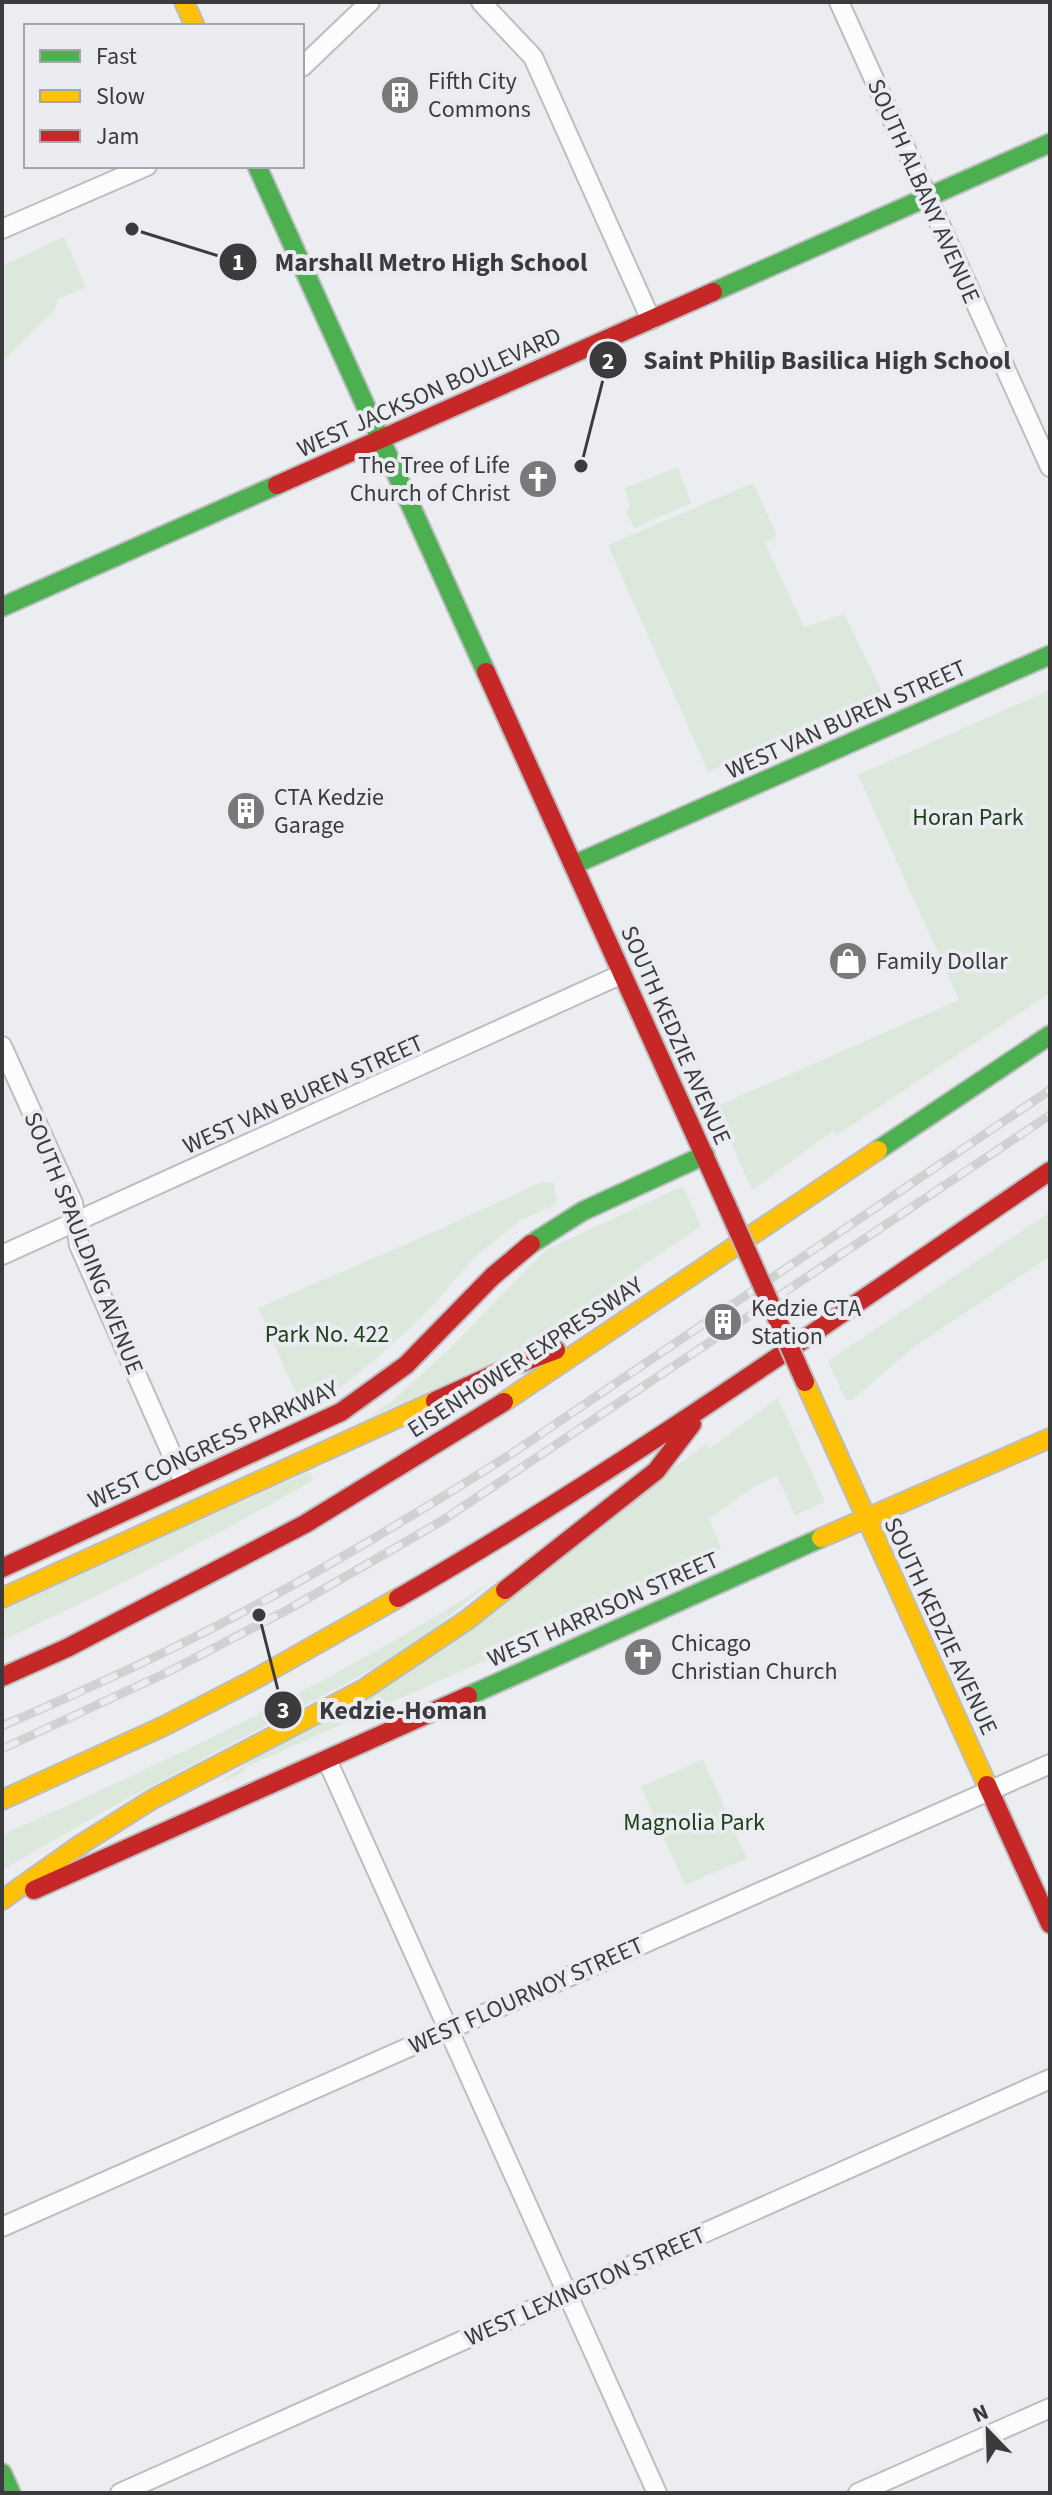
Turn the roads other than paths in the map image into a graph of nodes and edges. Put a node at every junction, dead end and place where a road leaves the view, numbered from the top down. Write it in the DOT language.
graph roads {
  1 [pos="184,2"];
  2 [pos="370,2"];
  3 [pos="481,2"];
  4 [pos="839,2"];
  5 [pos="194,24"];
  6 [pos="304,65"];
  7 [pos="1050,143"];
  8 [pos="142,168"];
  9 [pos="258,168"];
  10 [pos="928,197"];
  11 [pos="2,229"];
  12 [pos="651,320"];
  13 [pos="380,440"];
  14 [pos="1050,467"];
  15 [pos="2,607"];
  16 [pos="1050,655"];
  17 [pos="573,865"];
  18 [pos="622,974"];
  19 [pos="1050,1035"];
  20 [pos="2,1046"];
  21 [pos="705,1155"];
  22 [pos="1050,1171"];
  23 [pos="76,1223"];
  24 [pos="2,1255"];
  25 [pos="605,1332"];
  26 [pos="706,1404"];
  27 [pos="1050,1438"];
  28 [pos="185,1484"];
  29 [pos="866,1519"];
  30 [pos="2,1568"];
  31 [pos="2,1598"];
  32 [pos="2,1677"];
  33 [pos="327,1760"];
  34 [pos="1050,1764"];
  35 [pos="989,1790"];
  36 [pos="2,1800"];
  37 [pos="2,1902"];
  38 [pos="1050,1924"];
  39 [pos="447,2030"];
  40 [pos="1050,2079"];
  41 [pos="2,2227"];
  42 [pos="567,2294"];
  43 [pos="1050,2408"];
  44 [pos="2,2473"];
  45 [pos="11,2493"];
  46 [pos="120,2493"];
  47 [pos="657,2493"];
  48 [pos="858,2493"];
  1 -- 5 [label="main road"];
  2 -- 6 [label="street"];
  3 -- 12 [label="street"];
  4 -- 10 [label="street, SOUTH ALBANY AVENUE"];
  7 -- 10 [label="main road, WEST JACKSON BOULEVARD"];
  8 -- 11 [label="street"];
  9 -- 13 [label="main road, SOUTH KEDZIE AVENUE"];
  10 -- 12 [label="main road, WEST JACKSON BOULEVARD"];
  10 -- 14 [label="street, SOUTH ALBANY AVENUE"];
  12 -- 13 [label="main road, WEST JACKSON BOULEVARD"];
  13 -- 15 [label="main road, WEST JACKSON BOULEVARD"];
  13 -- 17 [label="main road, SOUTH KEDZIE AVENUE"];
  16 -- 17 [label="main road, WEST VAN BUREN STREET"];
  17 -- 18 [label="main road, SOUTH KEDZIE AVENUE"];
  18 -- 21 [label="main road, SOUTH KEDZIE AVENUE"];
  18 -- 23 [label="street, WEST VAN BUREN STREET"];
  19 -- 25 [label="main road, EISENHOWER EXPRESSWAY"];
  20 -- 23 [label="street, SOUTH SPAULDING AVENUE"];
  21 -- 28 [label="main road, WEST CONGRESS PARKWAY"];
  21 -- 29 [label="main road, SOUTH KEDZIE AVENUE, bridge"];
  22 -- 26 [label="main road"];
  23 -- 24 [label="street, WEST VAN BUREN STREET"];
  23 -- 28 [label="street, SOUTH SPAULDING AVENUE"];
  25 -- 31 [label="main road"];
  25 -- 32 [label="main road, EISENHOWER EXPRESSWAY"];
  26 -- 36 [label="main road"];
  26 -- 37 [label="main road"];
  27 -- 29 [label="main road, WEST HARRISON STREET"];
  28 -- 30 [label="main road, WEST CONGRESS PARKWAY"];
  29 -- 33 [label="main road, WEST HARRISON STREET"];
  29 -- 35 [label="main road, SOUTH KEDZIE AVENUE"];
  33 -- 37 [label="main road, WEST HARRISON STREET"];
  33 -- 39 [label="street"];
  34 -- 35 [label="street, WEST FLOURNOY STREET"];
  35 -- 38 [label="main road, SOUTH KEDZIE AVENUE"];
  35 -- 39 [label="street, WEST FLOURNOY STREET"];
  39 -- 41 [label="street, WEST FLOURNOY STREET"];
  39 -- 42 [label="street"];
  40 -- 42 [label="street, WEST LEXINGTON STREET"];
  42 -- 46 [label="street, WEST LEXINGTON STREET"];
  42 -- 47 [label="street"];
  43 -- 48 [label="street"];
  44 -- 45 [label="main road"];
}
